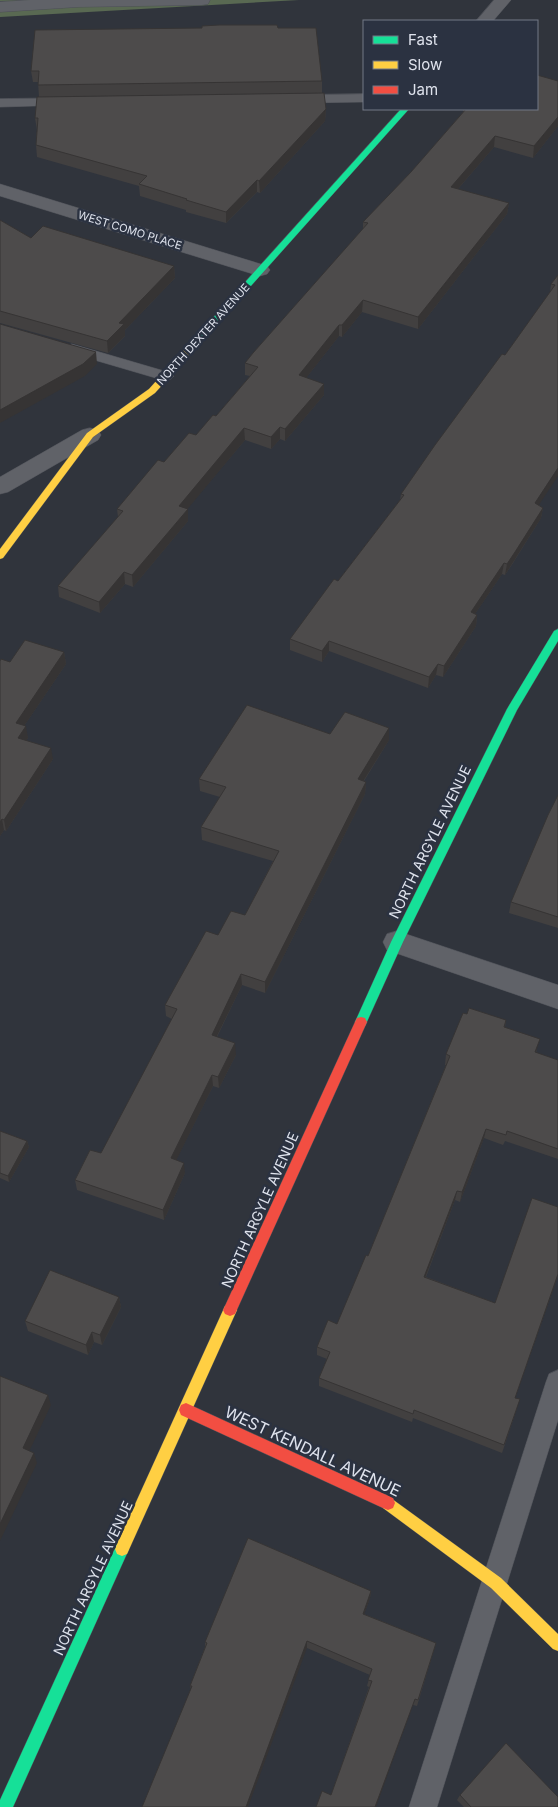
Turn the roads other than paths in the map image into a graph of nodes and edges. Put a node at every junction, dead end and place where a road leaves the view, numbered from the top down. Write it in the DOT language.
graph roads {
  1 [pos="202,0"];
  2 [pos="503,0"];
  3 [pos="0,7"];
  4 [pos="485,20"];
  5 [pos="363,98"];
  6 [pos="286,99"];
  7 [pos="79,102"];
  8 [pos="0,103"];
  9 [pos="404,110"];
  10 [pos="0,190"];
  11 [pos="260,270"];
  12 [pos="56,345"];
  13 [pos="166,376"];
  14 [pos="90,435"];
  15 [pos="0,487"];
  16 [pos="0,556"];
  17 [pos="558,632"];
  18 [pos="397,942"];
  19 [pos="558,996"];
  20 [pos="558,1382"];
  21 [pos="186,1410"];
  22 [pos="496,1583"];
  23 [pos="558,1644"];
  24 [pos="5,1807"];
  25 [pos="423,1807"];
  1 -- 3 [label="street"];
  2 -- 4 [label="street"];
  5 -- 6 [label="lane"];
  7 -- 8 [label="lane"];
  9 -- 11 [label="street, NORTH DEXTER AVENUE"];
  10 -- 11 [label="street, WEST COMO PLACE"];
  11 -- 13 [label="street, NORTH DEXTER AVENUE"];
  12 -- 13 [label="lane"];
  13 -- 14 [label="street, NORTH DEXTER AVENUE"];
  14 -- 15 [label="street"];
  14 -- 16 [label="street, NORTH DEXTER AVENUE"];
  17 -- 18 [label="street, NORTH ARGYLE AVENUE"];
  18 -- 19 [label="street"];
  18 -- 21 [label="street, NORTH ARGYLE AVENUE"];
  20 -- 22 [label="lane"];
  21 -- 22 [label="street, WEST KENDALL AVENUE"];
  21 -- 24 [label="street, NORTH ARGYLE AVENUE"];
  22 -- 23 [label="street, WEST KENDALL AVENUE"];
  22 -- 25 [label="lane"];
}
